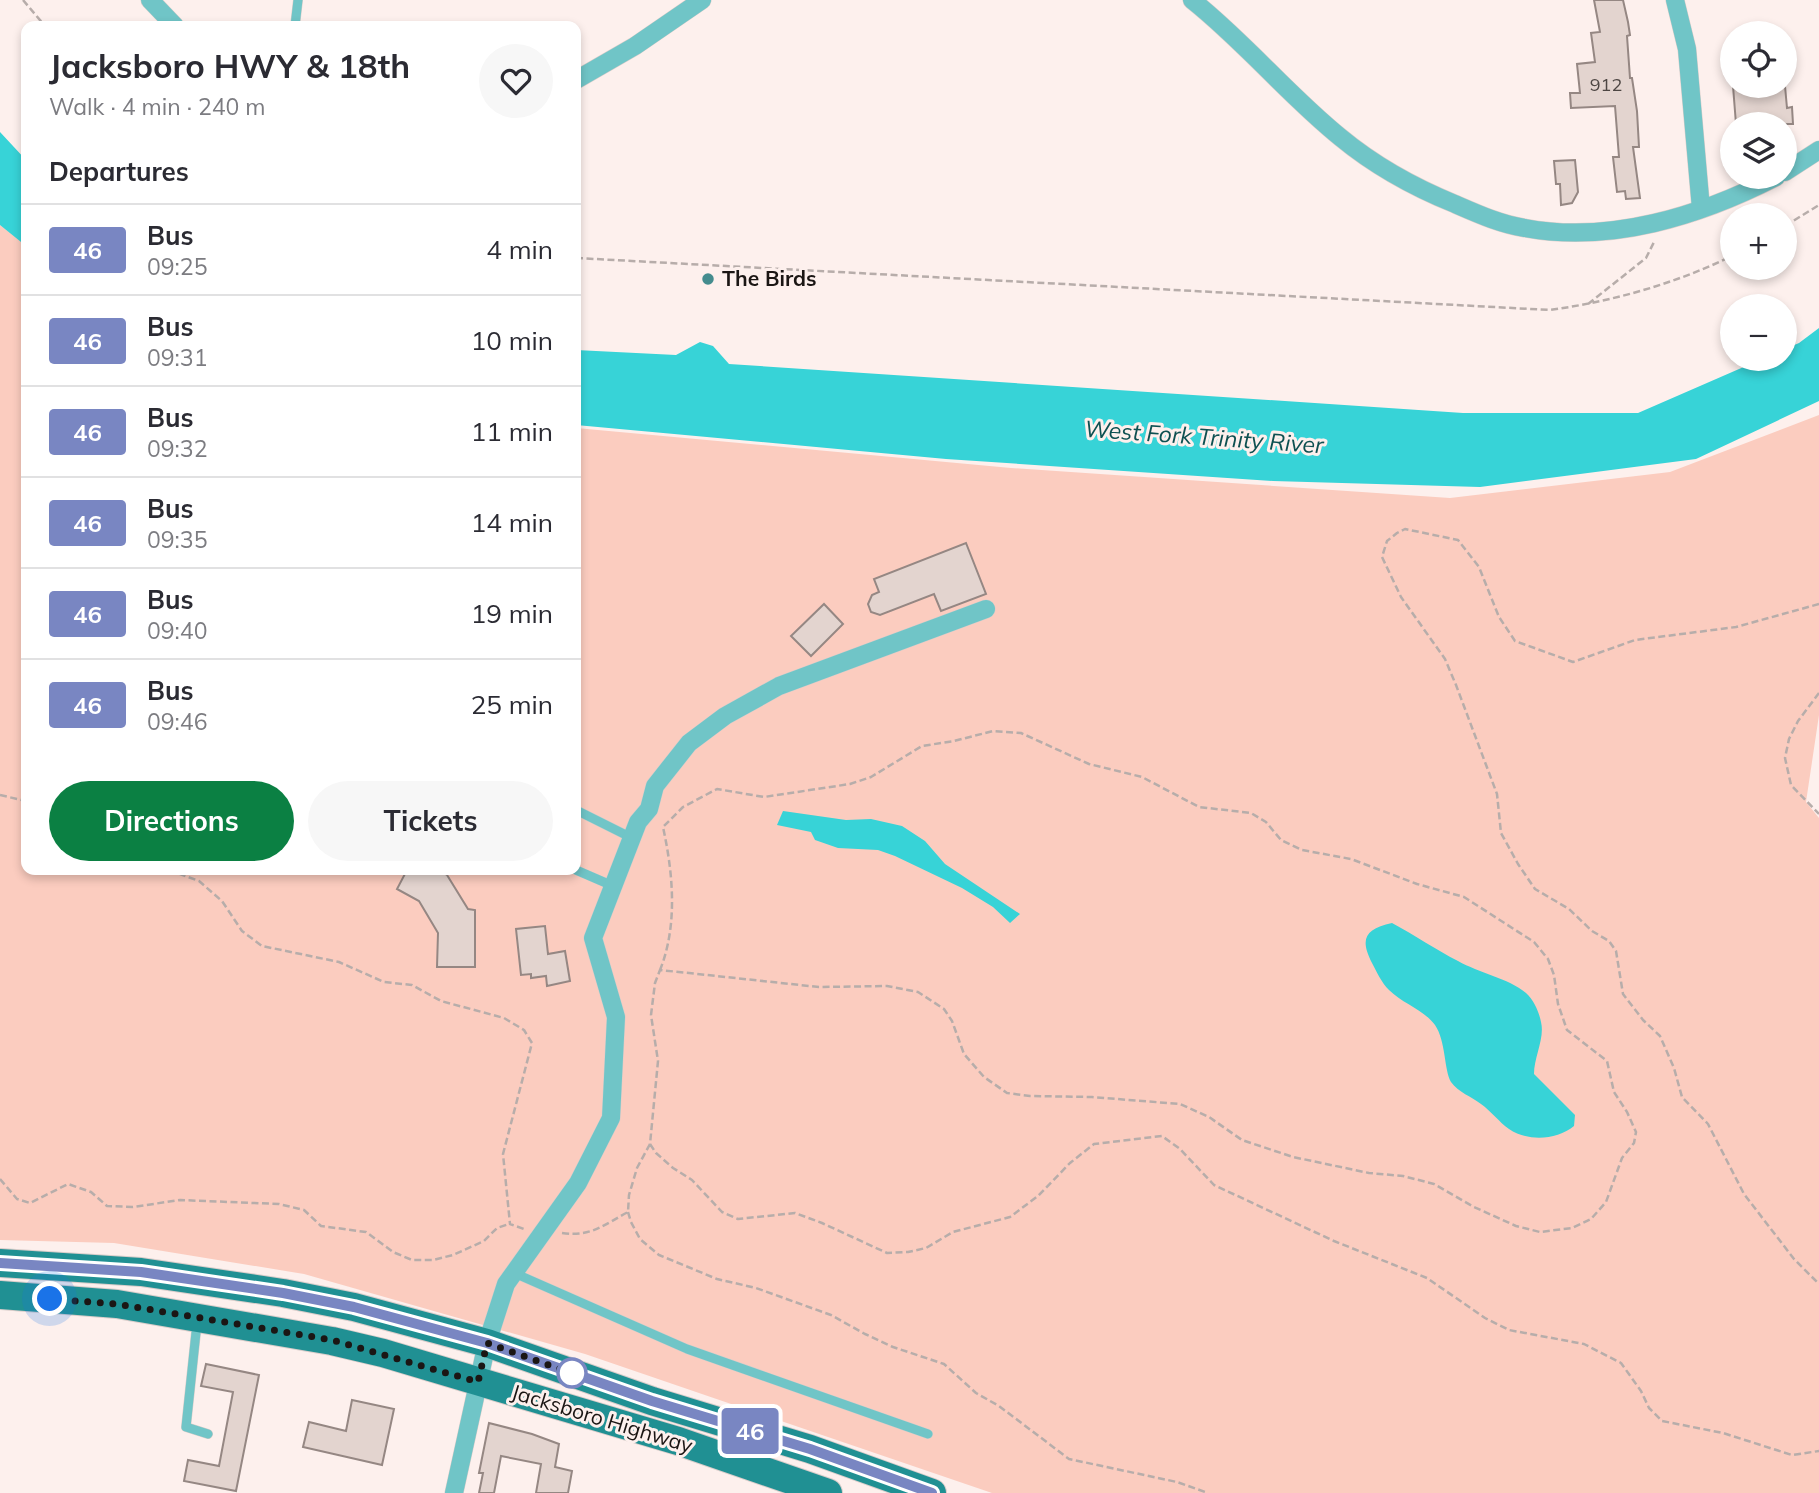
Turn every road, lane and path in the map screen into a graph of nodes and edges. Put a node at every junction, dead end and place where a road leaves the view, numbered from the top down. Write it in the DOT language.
graph roads {
  1 [pos="23,0"];
  2 [pos="150,0"];
  3 [pos="298,0"];
  4 [pos="702,0"];
  5 [pos="1192,0"];
  6 [pos="1675,0"];
  7 [pos="42,21"];
  8 [pos="169,21"];
  9 [pos="296,21"];
  10 [pos="581,77"];
  11 [pos="1819,150"];
  12 [pos="1797,164"];
  13 [pos="1752,189"];
  14 [pos="1819,205"];
  15 [pos="1701,209"];
  16 [pos="1797,219"];
  17 [pos="1655,222"];
  18 [pos="581,258"];
  19 [pos="1720,262"];
  20 [pos="1587,305"];
  21 [pos="1819,604"];
  22 [pos="986,609"];
  23 [pos="1819,693"];
  24 [pos="0,795"];
  25 [pos="21,800"];
  26 [pos="581,812"];
  27 [pos="1819,814"];
  28 [pos="632,838"];
  29 [pos="581,872"];
  30 [pos="183,875"];
  31 [pos="612,887"];
  32 [pos="660,970"];
  33 [pos="650,1144"];
  34 [pos="0,1179"];
  35 [pos="628,1212"];
  36 [pos="510,1224"];
  37 [pos="544,1231"];
  38 [pos="0,1262"];
  39 [pos="92,1268"];
  40 [pos="514,1273"];
  41 [pos="1819,1284"];
  42 [pos="0,1295"];
  43 [pos="94,1302"];
  44 [pos="198,1318"];
  45 [pos="487,1343"];
  46 [pos="478,1382"];
  47 [pos="208,1434"];
  48 [pos="928,1434"];
  49 [pos="1819,1451"];
  50 [pos="454,1493"];
  51 [pos="828,1493"];
  52 [pos="932,1493"];
  53 [pos="1208,1493"];
  1 -- 7 [label="path"];
  2 -- 8 [label="street"];
  3 -- 9 [label="lane"];
  4 -- 10 [label="street"];
  5 -- 17 [label="street"];
  6 -- 15 [label="street"];
  11 -- 12 [label="street"];
  13 -- 15 [label="street"];
  14 -- 16 [label="path"];
  15 -- 17 [label="street"];
  17 -- 20 [label="path"];
  18 -- 20 [label="path"];
  19 -- 20 [label="path"];
  21 -- 41 [label="path"];
  22 -- 28 [label="street"];
  23 -- 27 [label="path"];
  24 -- 25 [label="path"];
  26 -- 28 [label="lane"];
  28 -- 31 [label="street"];
  29 -- 31 [label="lane"];
  30 -- 36 [label="path"];
  31 -- 37 [label="street"];
  32 -- 32 [label="path"];
  32 -- 33 [label="path"];
  33 -- 35 [label="path"];
  33 -- 49 [label="path"];
  34 -- 36 [label="path"];
  35 -- 37 [label="path"];
  35 -- 53 [label="path"];
  36 -- 37 [label="path"];
  37 -- 40 [label="street"];
  38 -- 39 [label="main road, Jacksboro Highway"];
  39 -- 43 [label="main road"];
  39 -- 45 [label="main road, Jacksboro Highway"];
  40 -- 45 [label="street"];
  40 -- 48 [label="lane"];
  42 -- 43 [label="main road, Jacksboro Highway"];
  43 -- 44 [label="main road, Jacksboro Highway"];
  44 -- 46 [label="main road, Jacksboro Highway"];
  44 -- 47 [label="lane"];
  45 -- 46 [label="street"];
  45 -- 52 [label="main road, Jacksboro Highway"];
  46 -- 50 [label="street"];
  46 -- 51 [label="main road, Jacksboro Highway"];
}
